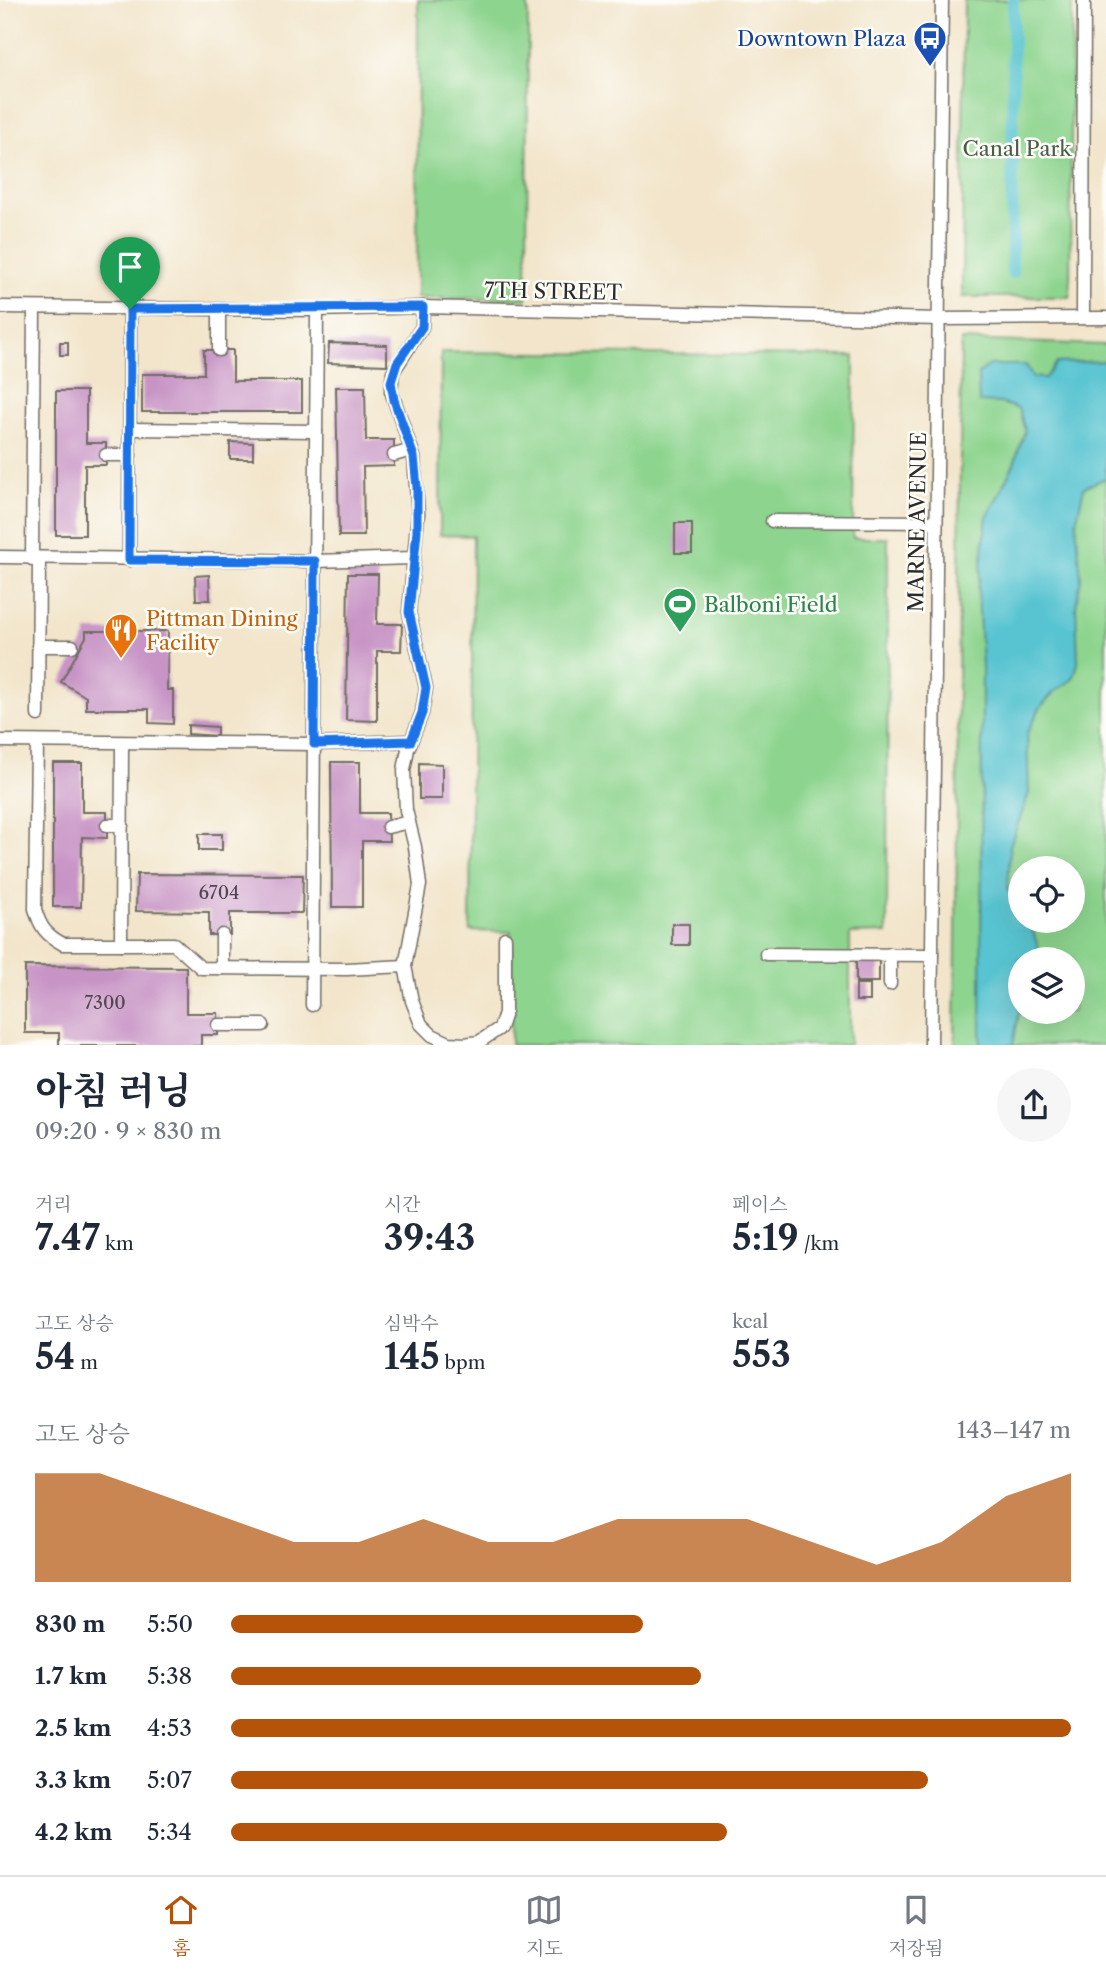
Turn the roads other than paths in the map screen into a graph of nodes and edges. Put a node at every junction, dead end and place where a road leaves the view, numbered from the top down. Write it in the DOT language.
graph roads {
  1 [pos="942,0"];
  2 [pos="1084,0"];
  3 [pos="0,307"];
  4 [pos="423,307"];
  5 [pos="34,308"];
  6 [pos="130,309"];
  7 [pos="219,310"];
  8 [pos="317,310"];
  9 [pos="1083,318"];
  10 [pos="1106,318"];
  11 [pos="940,319"];
  12 [pos="219,350"];
  13 [pos="130,429"];
  14 [pos="316,430"];
  15 [pos="412,450"];
  16 [pos="106,455"];
  17 [pos="130,455"];
  18 [pos="394,455"];
  19 [pos="772,521"];
  20 [pos="935,522"];
  21 [pos="0,557"];
  22 [pos="413,558"];
  23 [pos="35,559"];
  24 [pos="129,560"];
  25 [pos="315,561"];
  26 [pos="38,646"];
  27 [pos="72,646"];
  28 [pos="38,715"];
  29 [pos="0,741"];
  30 [pos="411,741"];
  31 [pos="37,742"];
  32 [pos="122,743"];
  33 [pos="314,744"];
  34 [pos="409,822"];
  35 [pos="107,825"];
  36 [pos="122,825"];
  37 [pos="388,827"];
  38 [pos="222,935"];
  39 [pos="505,938"];
  40 [pos="121,944"];
  41 [pos="766,954"];
  42 [pos="890,954"];
  43 [pos="932,955"];
  44 [pos="405,966"];
  45 [pos="222,968"];
  46 [pos="312,969"];
  47 [pos="890,985"];
  48 [pos="312,1004"];
  49 [pos="218,1025"];
  50 [pos="263,1025"];
  51 [pos="931,1045"];
  1 -- 11 [label="street, MARNE AVENUE"];
  2 -- 9 [label="street"];
  3 -- 5 [label="street, 7TH STREET"];
  4 -- 8 [label="street, 7TH STREET"];
  4 -- 11 [label="street, 7TH STREET"];
  4 -- 15 [label="street"];
  5 -- 6 [label="street, 7TH STREET"];
  5 -- 23 [label="street"];
  6 -- 7 [label="street, 7TH STREET"];
  6 -- 13 [label="street"];
  7 -- 8 [label="street, 7TH STREET"];
  7 -- 12 [label="street"];
  8 -- 14 [label="street"];
  9 -- 10 [label="street, 7TH STREET"];
  9 -- 11 [label="street, 7TH STREET"];
  11 -- 20 [label="street, MARNE AVENUE"];
  13 -- 14 [label="street"];
  13 -- 17 [label="street"];
  14 -- 25 [label="street"];
  15 -- 18 [label="street"];
  15 -- 22 [label="street"];
  16 -- 17 [label="street"];
  17 -- 24 [label="street"];
  19 -- 20 [label="street"];
  20 -- 43 [label="street, MARNE AVENUE"];
  21 -- 23 [label="street"];
  22 -- 25 [label="street"];
  22 -- 30 [label="street"];
  23 -- 24 [label="street"];
  23 -- 26 [label="street"];
  24 -- 25 [label="street"];
  25 -- 33 [label="street"];
  26 -- 27 [label="street"];
  26 -- 28 [label="street"];
  29 -- 31 [label="street"];
  30 -- 33 [label="street"];
  30 -- 34 [label="street"];
  31 -- 32 [label="street"];
  31 -- 40 [label="street"];
  32 -- 33 [label="street"];
  32 -- 36 [label="street"];
  33 -- 46 [label="street"];
  34 -- 37 [label="street"];
  34 -- 44 [label="street"];
  35 -- 36 [label="street"];
  36 -- 40 [label="street"];
  38 -- 45 [label="street"];
  39 -- 44 [label="street"];
  40 -- 45 [label="street"];
  41 -- 42 [label="street"];
  42 -- 43 [label="street"];
  42 -- 47 [label="street"];
  43 -- 51 [label="street, MARNE AVENUE"];
  44 -- 46 [label="street"];
  45 -- 46 [label="street"];
  46 -- 48 [label="street"];
  49 -- 50 [label="street"];
}
